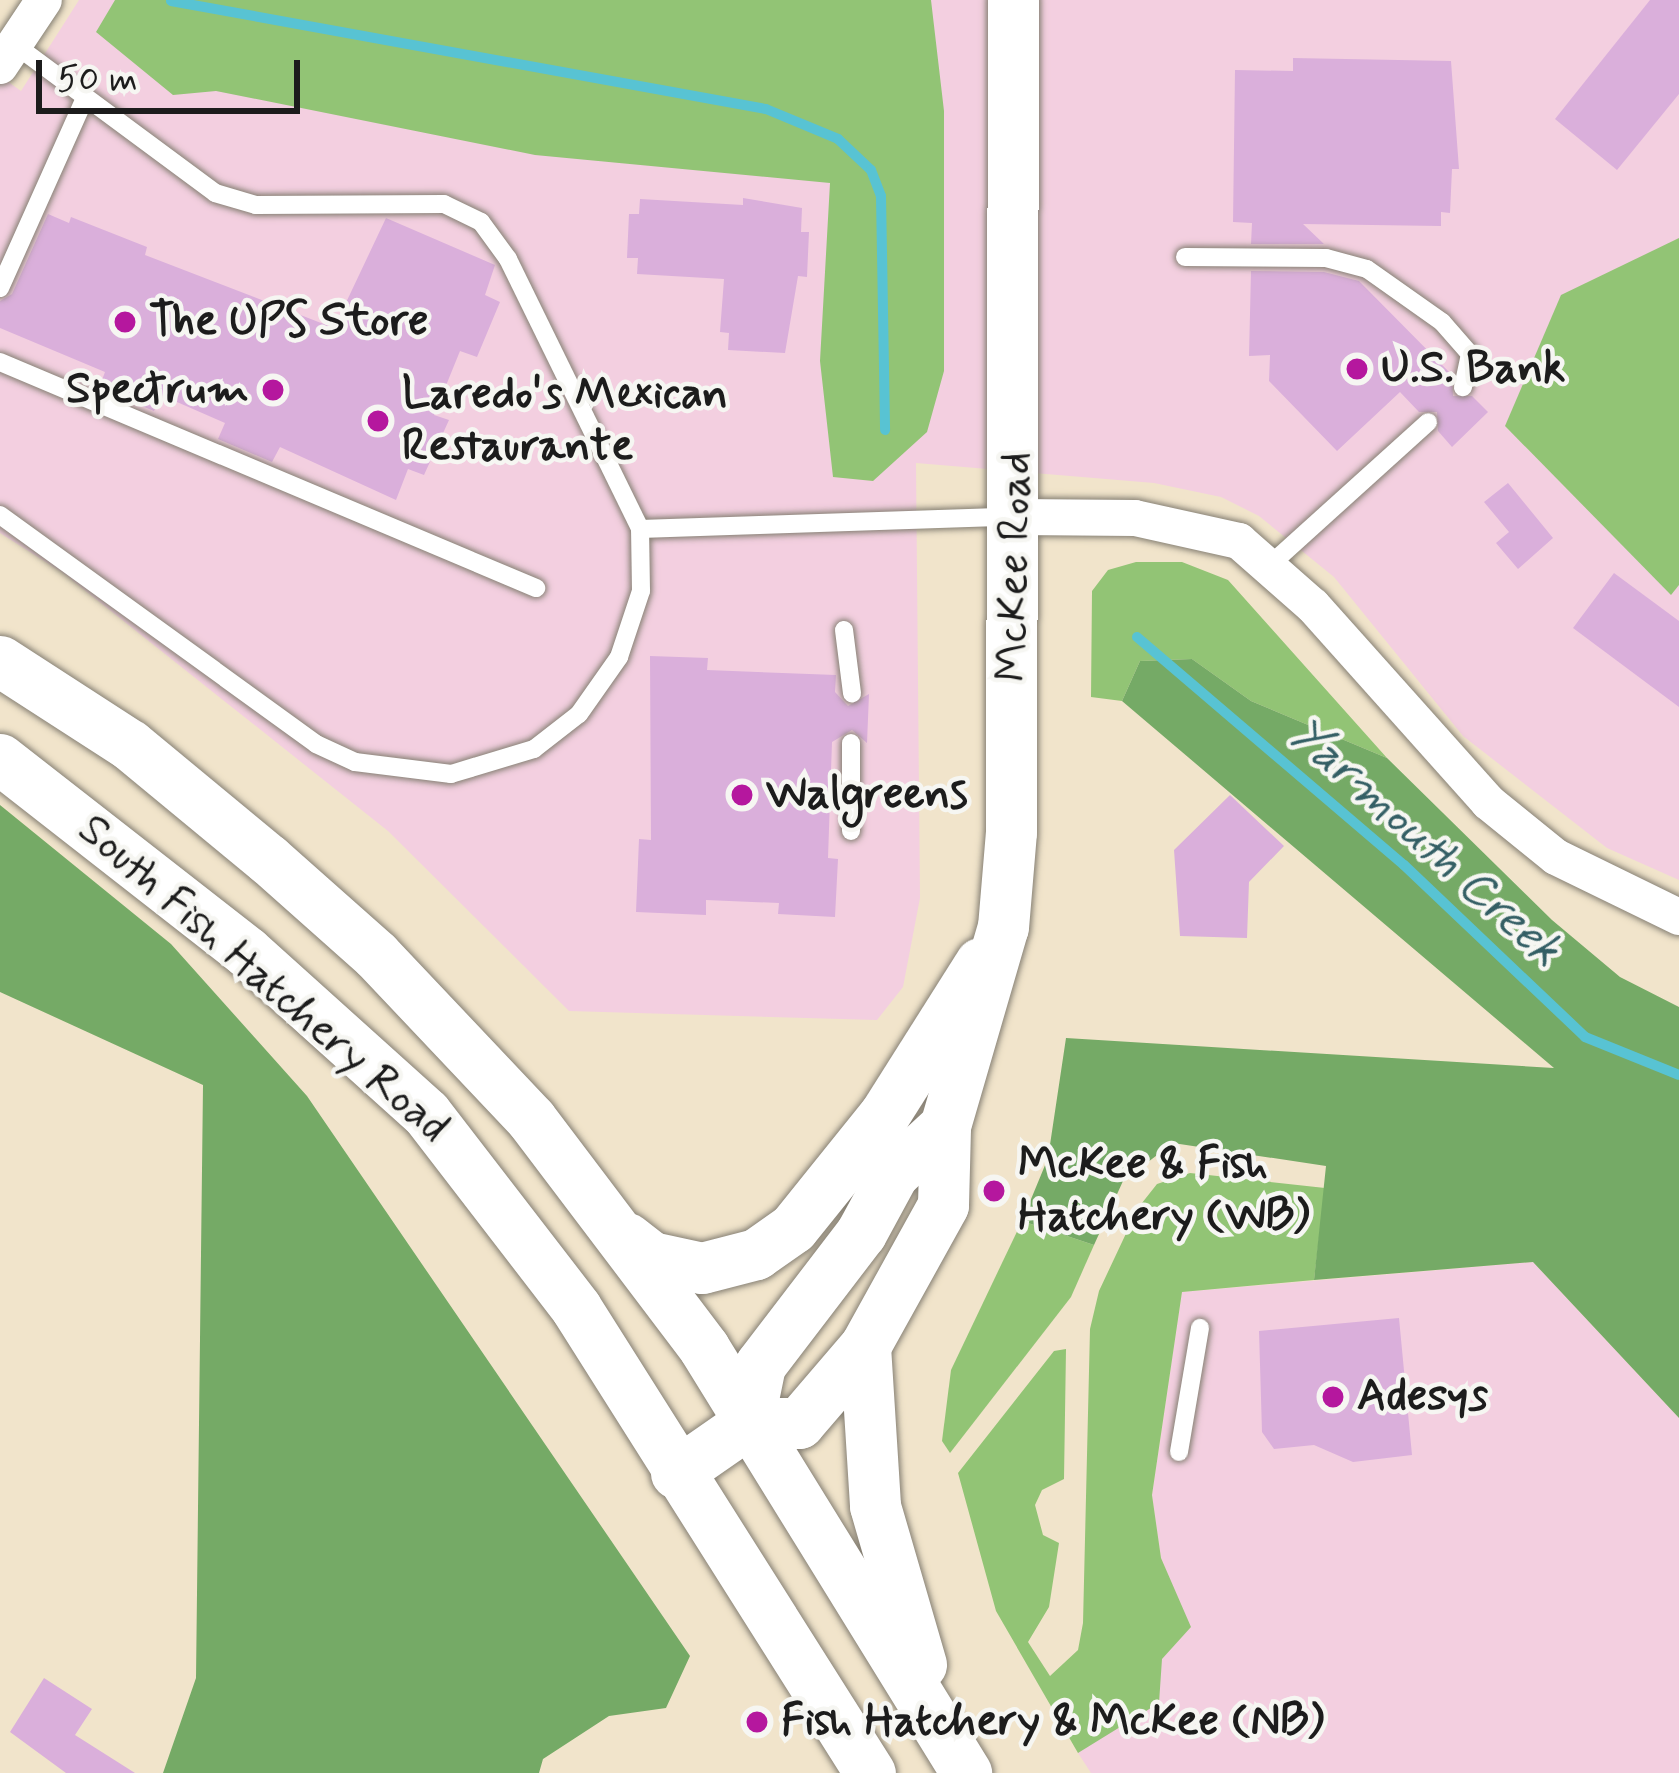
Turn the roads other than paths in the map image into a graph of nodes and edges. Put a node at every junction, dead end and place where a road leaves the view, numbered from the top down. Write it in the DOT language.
graph roads {
  1 [pos="44,0"];
  2 [pos="1012,0"];
  3 [pos="5,49"];
  4 [pos="85,98"];
  5 [pos="1185,257"];
  6 [pos="0,288"];
  7 [pos="0,362"];
  8 [pos="1463,387"];
  9 [pos="1428,422"];
  10 [pos="0,515"];
  11 [pos="1017,517"];
  12 [pos="640,529"];
  13 [pos="1270,565"];
  14 [pos="536,588"];
  15 [pos="844,630"];
  16 [pos="0,661"];
  17 [pos="852,693"];
  18 [pos="851,742"];
  19 [pos="0,759"];
  20 [pos="851,831"];
  21 [pos="1679,917"];
  22 [pos="1004,927"];
  23 [pos="945,1126"];
  24 [pos="627,1238"];
  25 [pos="1201,1328"];
  26 [pos="865,1346"];
  27 [pos="748,1423"];
  28 [pos="1180,1452"];
  29 [pos="676,1473"];
  30 [pos="928,1712"];
  31 [pos="870,1773"];
  32 [pos="966,1773"];
  1 -- 3 [label="street"];
  2 -- 11 [label="main road, McKee Road"];
  3 -- 4 [label="lane"];
  4 -- 6 [label="lane"];
  4 -- 12 [label="lane"];
  5 -- 8 [label="lane"];
  7 -- 14 [label="lane"];
  9 -- 13 [label="lane"];
  10 -- 12 [label="lane"];
  11 -- 12 [label="lane"];
  11 -- 13 [label="street"];
  11 -- 22 [label="main road, McKee Road"];
  13 -- 21 [label="street"];
  15 -- 17 [label="lane"];
  16 -- 24 [label="main road, South Fish Hatchery Road"];
  18 -- 20 [label="lane"];
  19 -- 29 [label="main road, South Fish Hatchery Road"];
  22 -- 23 [label="main road, McKee Road"];
  22 -- 24 [label="main road"];
  23 -- 26 [label="main road, McKee Road"];
  23 -- 27 [label="main road"];
  24 -- 27 [label="main road, South Fish Hatchery Road"];
  25 -- 28 [label="lane"];
  26 -- 27 [label="main road, McKee Road"];
  26 -- 30 [label="main road"];
  27 -- 29 [label="main road, McKee Road"];
  27 -- 30 [label="main road, South Fish Hatchery Road"];
  29 -- 31 [label="main road, South Fish Hatchery Road"];
  30 -- 32 [label="main road, South Fish Hatchery Road"];
}
